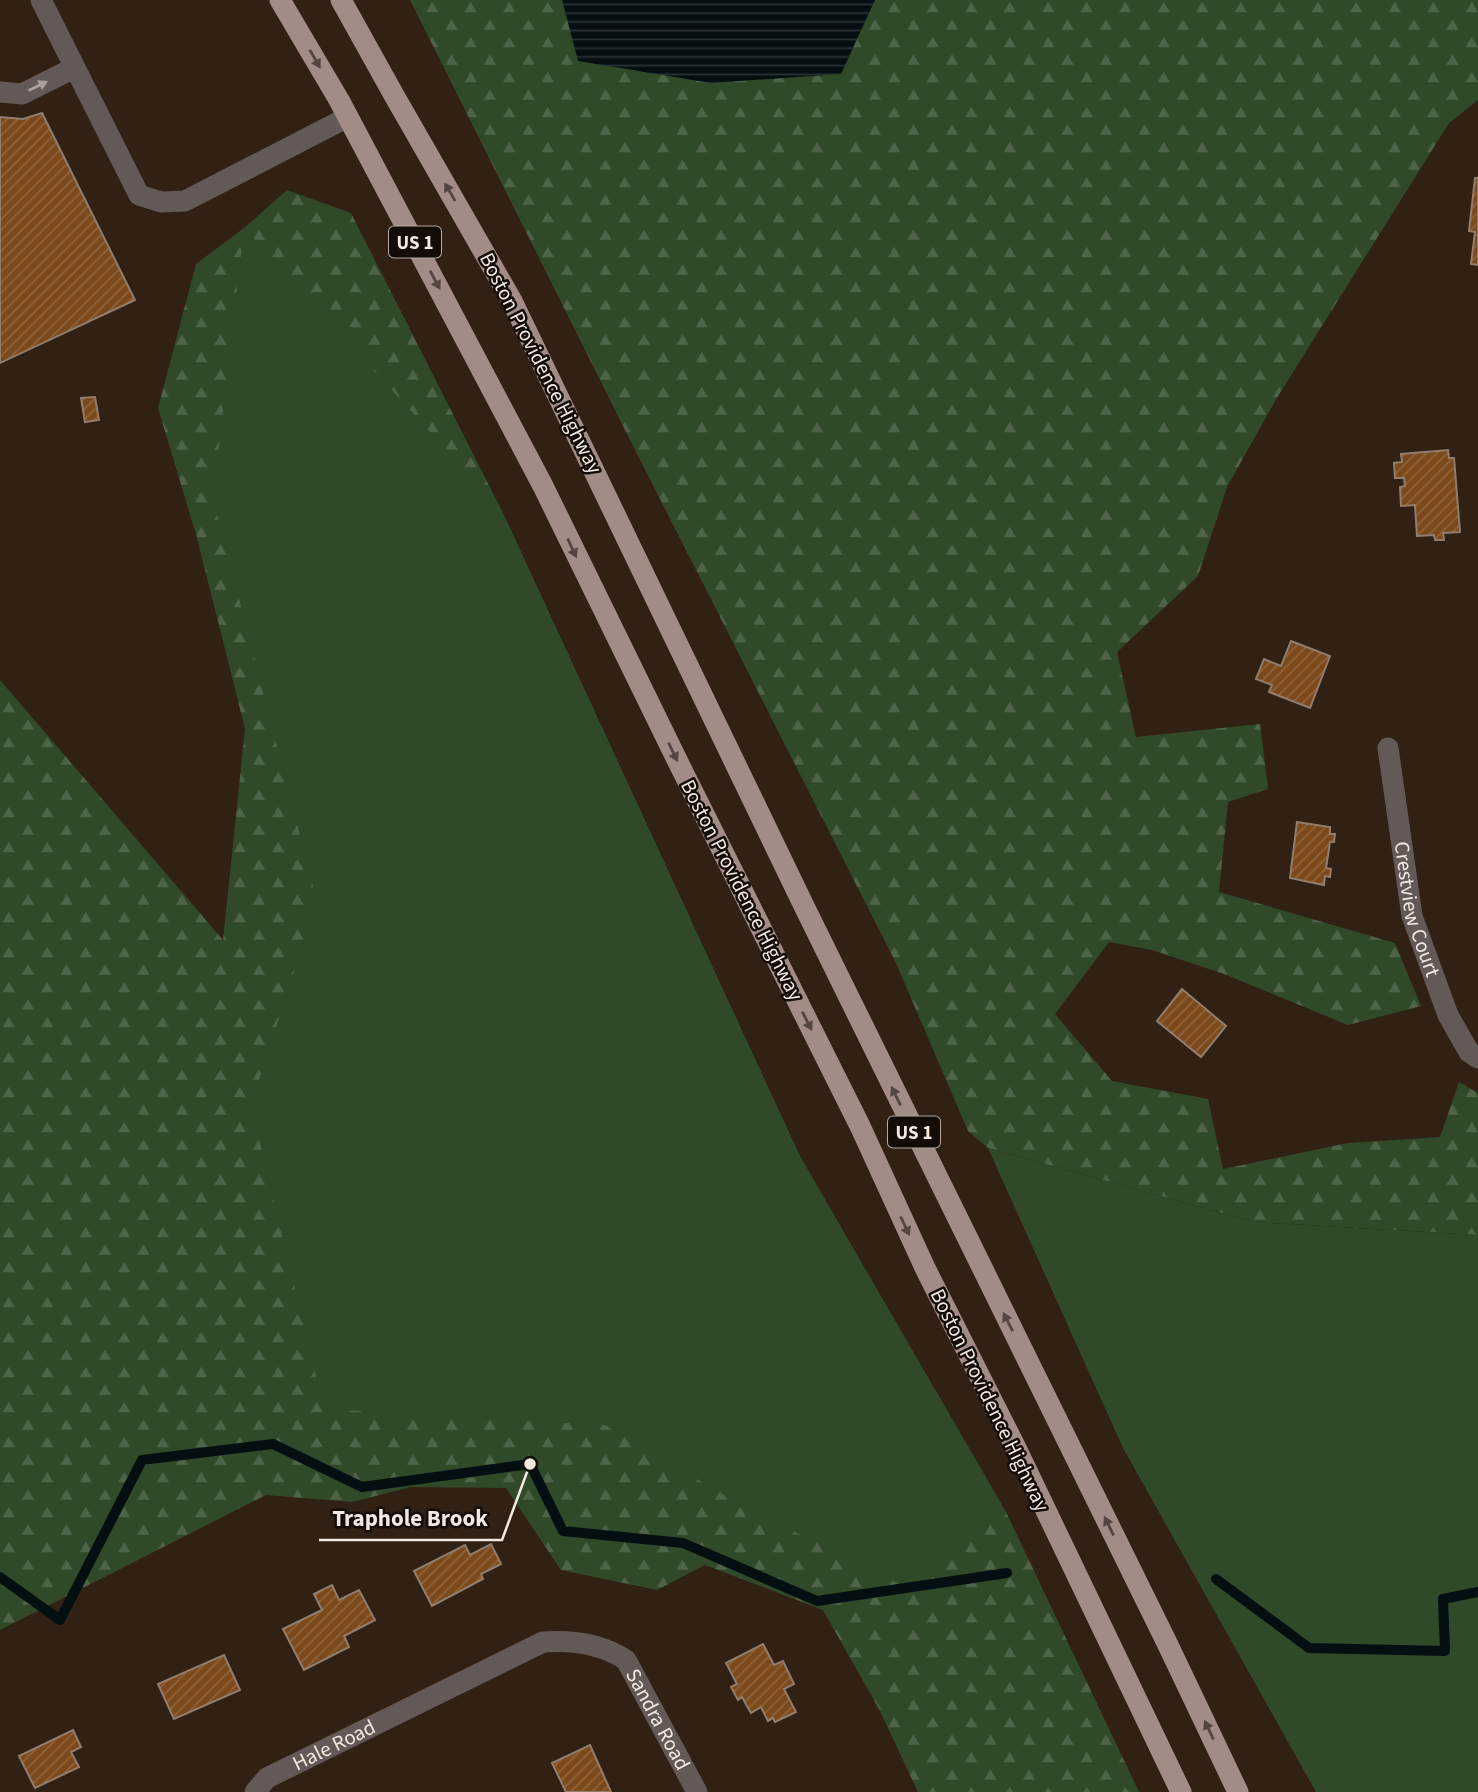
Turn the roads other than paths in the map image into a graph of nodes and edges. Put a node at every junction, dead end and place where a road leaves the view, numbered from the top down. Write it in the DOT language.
graph roads {
  1 [pos="41,0"];
  2 [pos="280,0"];
  3 [pos="341,0"];
  4 [pos="74,68"];
  5 [pos="0,92"];
  6 [pos="348,117"];
  7 [pos="1388,748"];
  8 [pos="1478,1058"];
  9 [pos="416,1704"];
  10 [pos="255,1792"];
  11 [pos="697,1792"];
  12 [pos="1181,1792"];
  13 [pos="1238,1792"];
  1 -- 4 [label="street"];
  2 -- 6 [label="main road, Boston Providence Highway / US 1, one-way"];
  13 -- 3 [label="main road, Boston Providence Highway / US 1, one-way"];
  5 -- 4 [label="street, one-way"];
  4 -- 6 [label="street"];
  6 -- 12 [label="main road, Boston Providence Highway / US 1, one-way"];
  7 -- 8 [label="street, Crestview Court"];
  9 -- 10 [label="street, Hale Road"];
  9 -- 11 [label="street, Sandra Road"];
}
